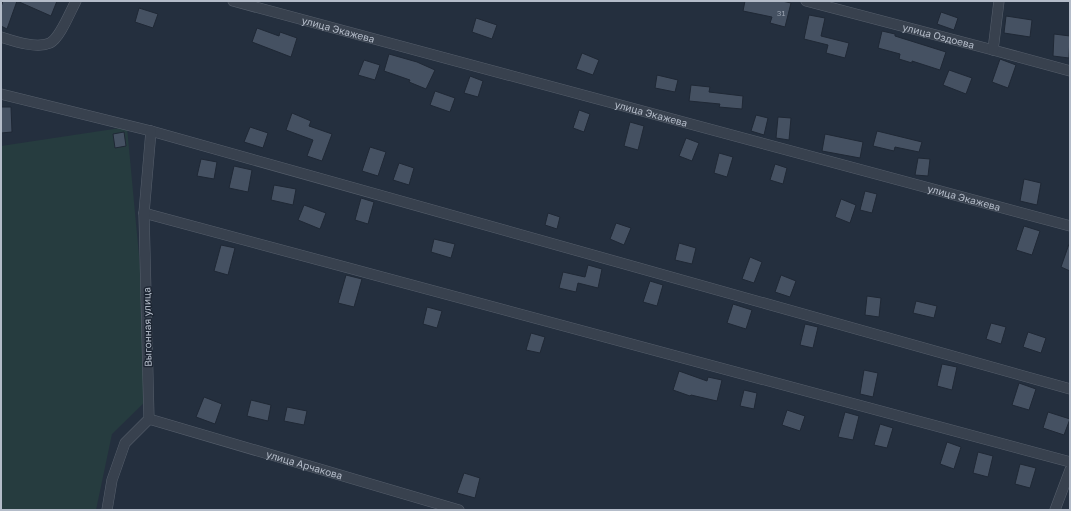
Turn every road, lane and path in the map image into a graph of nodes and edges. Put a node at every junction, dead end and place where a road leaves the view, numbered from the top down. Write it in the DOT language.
graph roads {
  1 [pos="76,1"];
  2 [pos="233,1"];
  3 [pos="806,1"];
  4 [pos="999,1"];
  5 [pos="1,37"];
  6 [pos="993,50"];
  7 [pos="1070,72"];
  8 [pos="1,94"];
  9 [pos="151,132"];
  10 [pos="144,213"];
  11 [pos="1070,226"];
  12 [pos="1070,389"];
  13 [pos="149,419"];
  14 [pos="1070,462"];
  15 [pos="1070,470"];
  16 [pos="107,510"];
  17 [pos="459,510"];
  18 [pos="1055,510"];
  1 -- 5 [label="street"];
  2 -- 11 [label="street, улица Экажева"];
  3 -- 6 [label="street, улица Оздоева"];
  4 -- 6 [label="street"];
  6 -- 7 [label="street, улица Оздоева"];
  8 -- 9 [label="street"];
  9 -- 10 [label="street, Выгонная улица"];
  9 -- 12 [label="street"];
  10 -- 13 [label="street, Выгонная улица"];
  10 -- 14 [label="street"];
  13 -- 16 [label="street"];
  13 -- 17 [label="street, улица Арчакова"];
  15 -- 18 [label="street"];
}
